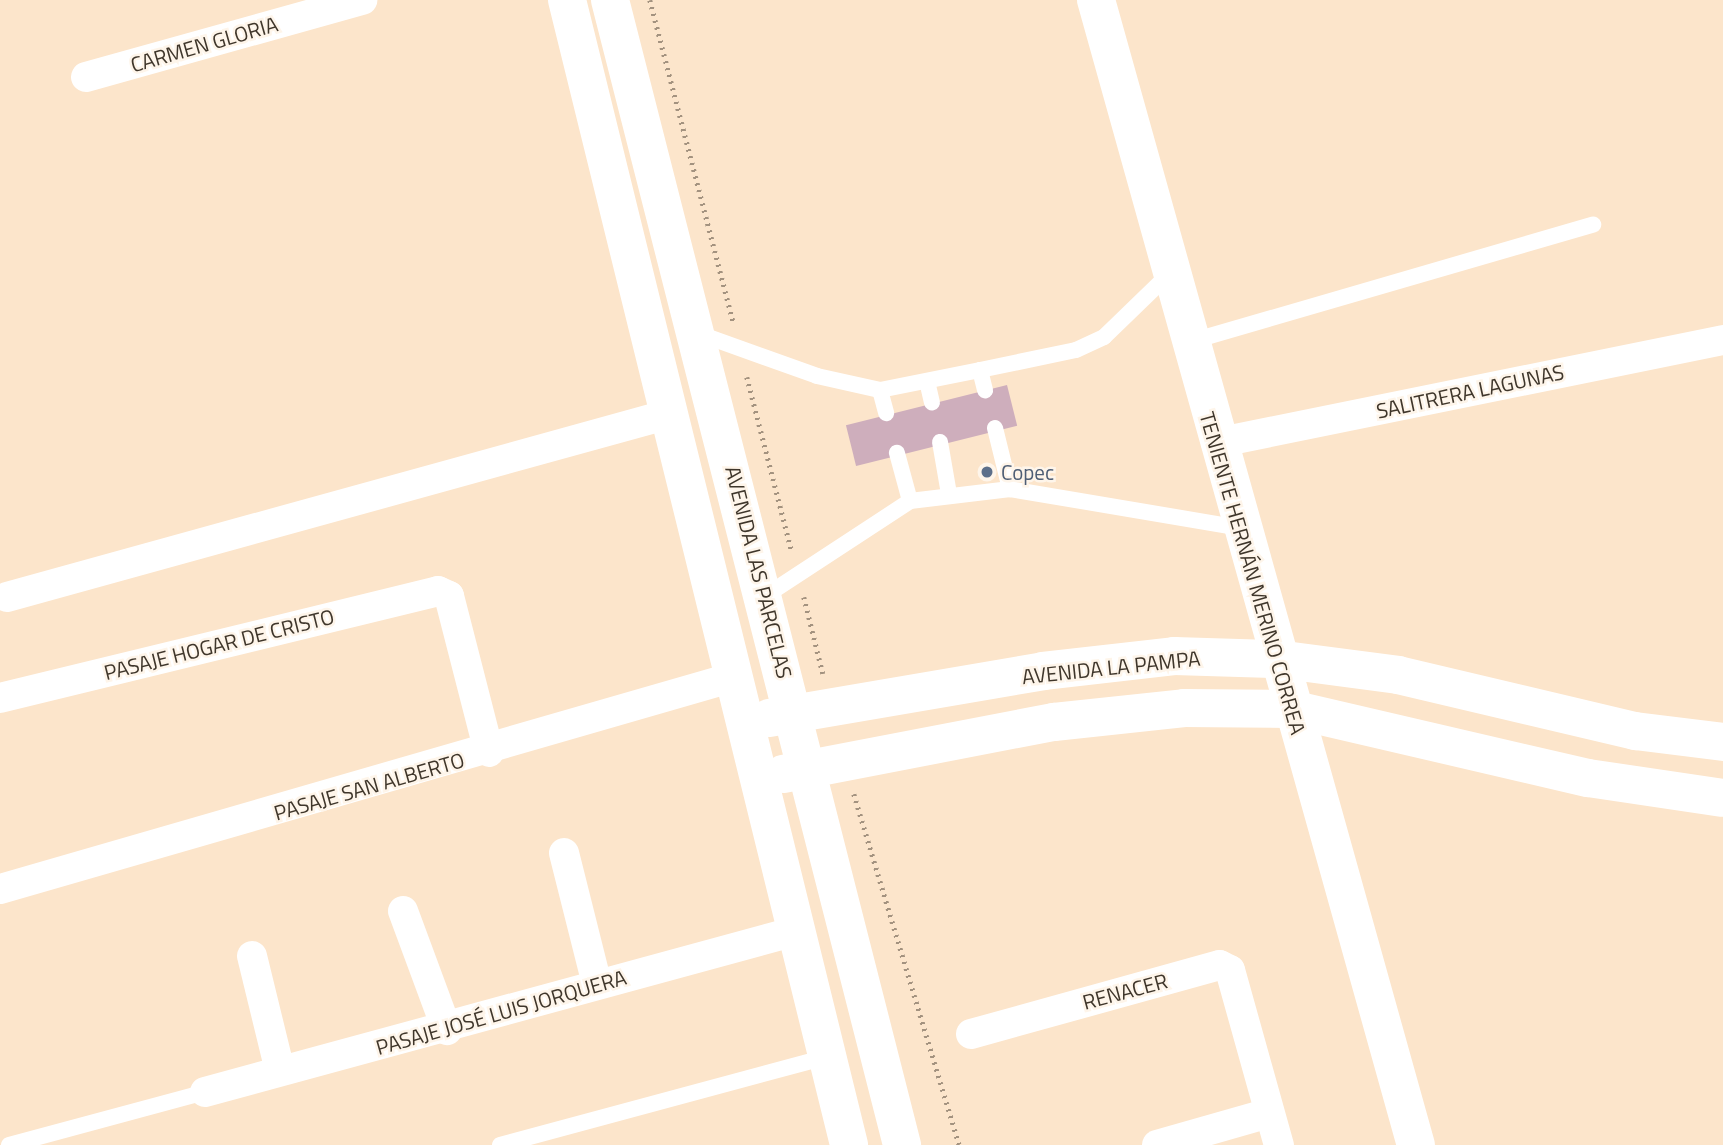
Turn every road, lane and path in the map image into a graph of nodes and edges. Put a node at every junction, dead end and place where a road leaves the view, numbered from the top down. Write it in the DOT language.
graph roads {
  1 [pos="362,0"];
  2 [pos="567,0"];
  3 [pos="610,0"];
  4 [pos="1096,0"];
  5 [pos="86,77"];
  6 [pos="1593,225"];
  7 [pos="1170,273"];
  8 [pos="700,334"];
  9 [pos="1723,340"];
  10 [pos="1189,342"];
  11 [pos="980,370"];
  12 [pos="927,381"];
  13 [pos="880,390"];
  14 [pos="985,390"];
  15 [pos="933,402"];
  16 [pos="886,413"];
  17 [pos="670,414"];
  18 [pos="995,428"];
  19 [pos="940,442"];
  20 [pos="1216,443"];
  21 [pos="897,453"];
  22 [pos="1010,489"];
  23 [pos="949,494"];
  24 [pos="910,502"];
  25 [pos="1240,528"];
  26 [pos="765,596"];
  27 [pos="7,597"];
  28 [pos="1277,659"];
  29 [pos="737,676"];
  30 [pos="0,698"];
  31 [pos="1291,709"];
  32 [pos="794,712"];
  33 [pos="748,723"];
  34 [pos="1723,742"];
  35 [pos="489,752"];
  36 [pos="808,769"];
  37 [pos="761,779"];
  38 [pos="1723,798"];
  39 [pos="564,853"];
  40 [pos="0,889"];
  41 [pos="403,911"];
  42 [pos="796,931"];
  43 [pos="253,956"];
  44 [pos="597,984"];
  45 [pos="447,1030"];
  46 [pos="971,1034"];
  47 [pos="827,1057"];
  48 [pos="280,1071"];
  49 [pos="205,1092"];
  50 [pos="1269,1113"];
  51 [pos="9,1145"];
  52 [pos="500,1145"];
  53 [pos="849,1145"];
  54 [pos="902,1145"];
  55 [pos="1157,1145"];
  56 [pos="1279,1145"];
  57 [pos="1416,1145"];
  1 -- 5 [label="street, CARMEN GLORIA"];
  2 -- 17 [label="street"];
  3 -- 8 [label="street, AVENIDA LAS PARCELAS"];
  4 -- 7 [label="street, TENIENTE HERNÁN MERINO CORREA"];
  6 -- 10 [label="lane"];
  7 -- 10 [label="street, TENIENTE HERNÁN MERINO CORREA"];
  7 -- 11 [label="lane"];
  8 -- 13 [label="lane"];
  8 -- 26 [label="street, AVENIDA LAS PARCELAS"];
  9 -- 20 [label="street, SALITRERA LAGUNAS"];
  10 -- 20 [label="street, TENIENTE HERNÁN MERINO CORREA"];
  11 -- 12 [label="lane"];
  11 -- 14 [label="lane"];
  12 -- 13 [label="lane"];
  12 -- 15 [label="lane"];
  13 -- 16 [label="lane"];
  17 -- 27 [label="street"];
  17 -- 29 [label="street"];
  18 -- 22 [label="lane"];
  19 -- 23 [label="lane"];
  20 -- 25 [label="street, TENIENTE HERNÁN MERINO CORREA"];
  21 -- 24 [label="lane"];
  22 -- 23 [label="lane"];
  22 -- 25 [label="lane"];
  23 -- 24 [label="lane"];
  24 -- 26 [label="lane"];
  25 -- 28 [label="street, TENIENTE HERNÁN MERINO CORREA"];
  26 -- 32 [label="street, AVENIDA LAS PARCELAS"];
  28 -- 31 [label="street, TENIENTE HERNÁN MERINO CORREA"];
  28 -- 32 [label="street, AVENIDA LA PAMPA"];
  28 -- 34 [label="street, AVENIDA LA PAMPA"];
  29 -- 33 [label="street"];
  29 -- 35 [label="street, PASAJE SAN ALBERTO"];
  30 -- 35 [label="street, PASAJE HOGAR DE CRISTO"];
  31 -- 36 [label="street"];
  31 -- 38 [label="street"];
  31 -- 57 [label="street, TENIENTE HERNÁN MERINO CORREA"];
  32 -- 33 [label="street, AVENIDA LA PAMPA"];
  32 -- 36 [label="street, AVENIDA LAS PARCELAS"];
  33 -- 37 [label="street"];
  35 -- 40 [label="street, PASAJE SAN ALBERTO"];
  36 -- 37 [label="street"];
  36 -- 54 [label="street, AVENIDA LAS PARCELAS"];
  37 -- 42 [label="street"];
  39 -- 44 [label="street"];
  41 -- 45 [label="street"];
  42 -- 44 [label="street, PASAJE JOSÉ LUIS JORQUERA"];
  42 -- 47 [label="street"];
  43 -- 48 [label="street"];
  44 -- 45 [label="street, PASAJE JOSÉ LUIS JORQUERA"];
  45 -- 48 [label="street, PASAJE JOSÉ LUIS JORQUERA"];
  46 -- 50 [label="street, RENACER"];
  47 -- 52 [label="lane"];
  47 -- 53 [label="street"];
  48 -- 49 [label="street, PASAJE JOSÉ LUIS JORQUERA"];
  49 -- 51 [label="lane"];
  50 -- 55 [label="street"];
  50 -- 56 [label="street"];
}
